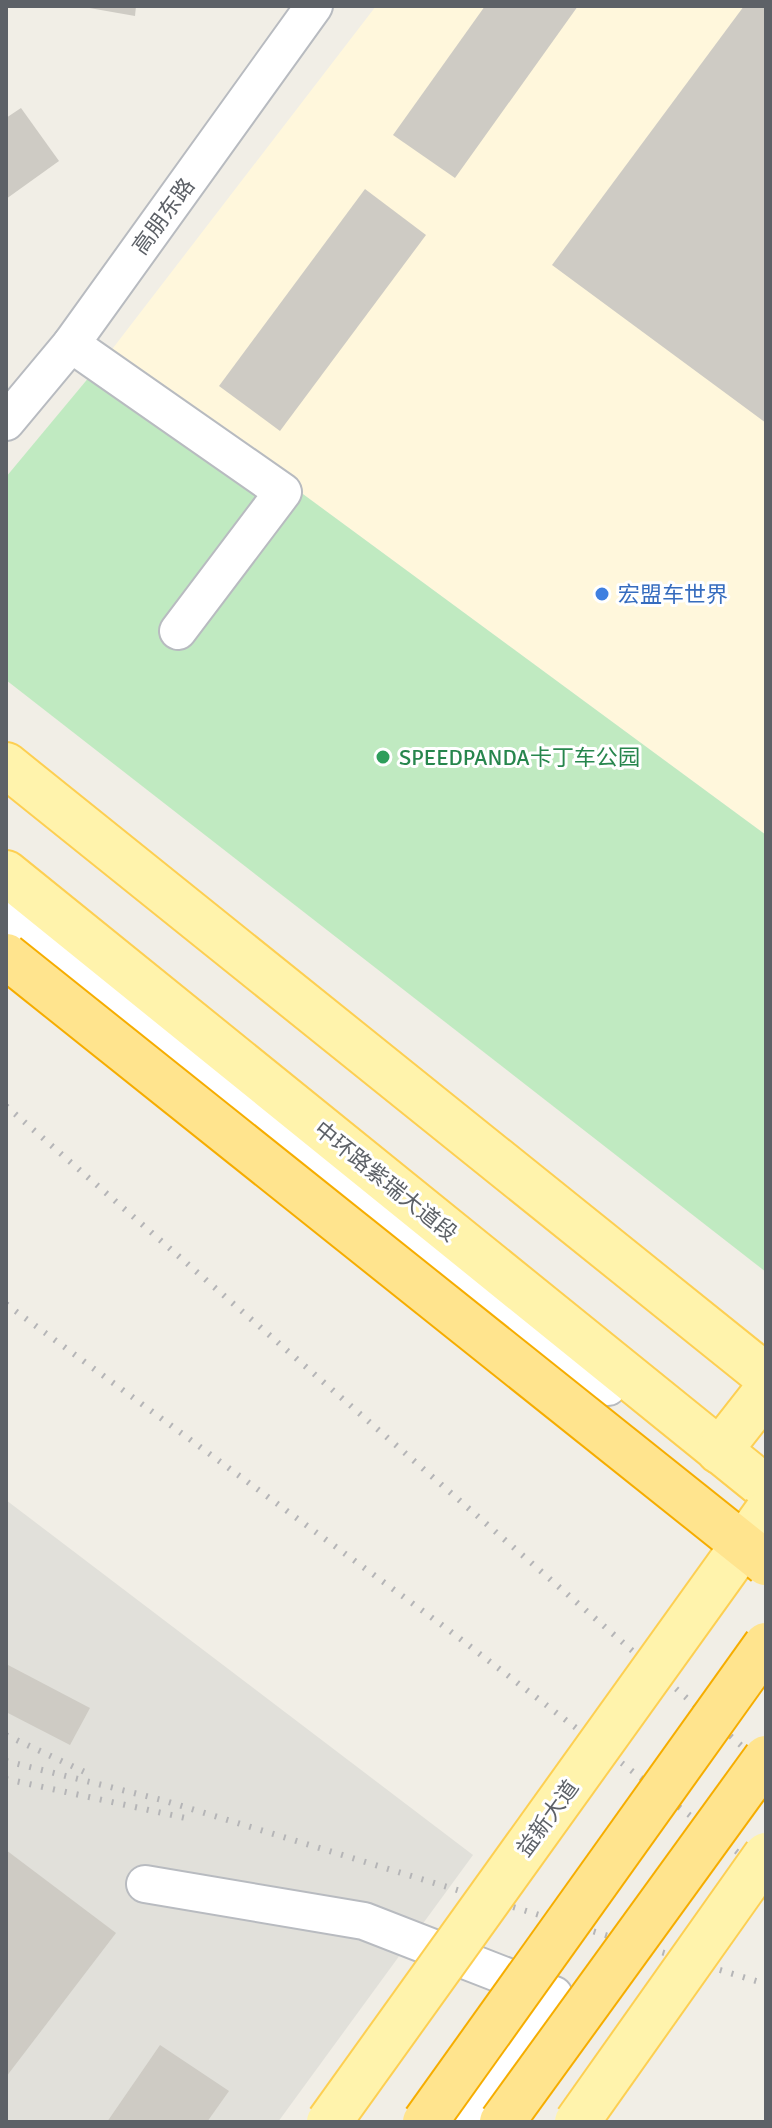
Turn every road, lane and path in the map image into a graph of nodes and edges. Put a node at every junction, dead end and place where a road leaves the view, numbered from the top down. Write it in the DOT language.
graph roads {
  1 [pos="314,6"];
  2 [pos="71,344"];
  3 [pos="6,422"];
  4 [pos="178,631"];
  5 [pos="6,765"];
  6 [pos="6,873"];
  7 [pos="6,913"];
  8 [pos="6,956"];
  9 [pos="766,1376"];
  10 [pos="766,1391"];
  11 [pos="719,1451"];
  12 [pos="766,1488"];
  13 [pos="766,1513"];
  14 [pos="766,1563"];
  15 [pos="766,1645"];
  16 [pos="766,1758"];
  17 [pos="766,1855"];
  18 [pos="145,1884"];
  19 [pos="329,2122"];
  20 [pos="425,2122"];
  21 [pos="463,2122"];
  22 [pos="502,2122"];
  23 [pos="577,2122"];
  1 -- 2 [label="street, 高朋东路"];
  2 -- 3 [label="street, 高朋东路"];
  2 -- 4 [label="street"];
  5 -- 9 [label="main road"];
  6 -- 11 [label="main road, 中环路紫瑞大道段"];
  7 -- 13 [label="street"];
  8 -- 14 [label="highway, bridge"];
  10 -- 11 [label="main road"];
  11 -- 12 [label="main road, 中环路紫瑞大道段"];
  13 -- 19 [label="main road, 益新大道, bridge"];
  15 -- 20 [label="highway, bridge"];
  16 -- 22 [label="highway, bridge"];
  17 -- 23 [label="main road, bridge"];
  18 -- 21 [label="street"];
}
